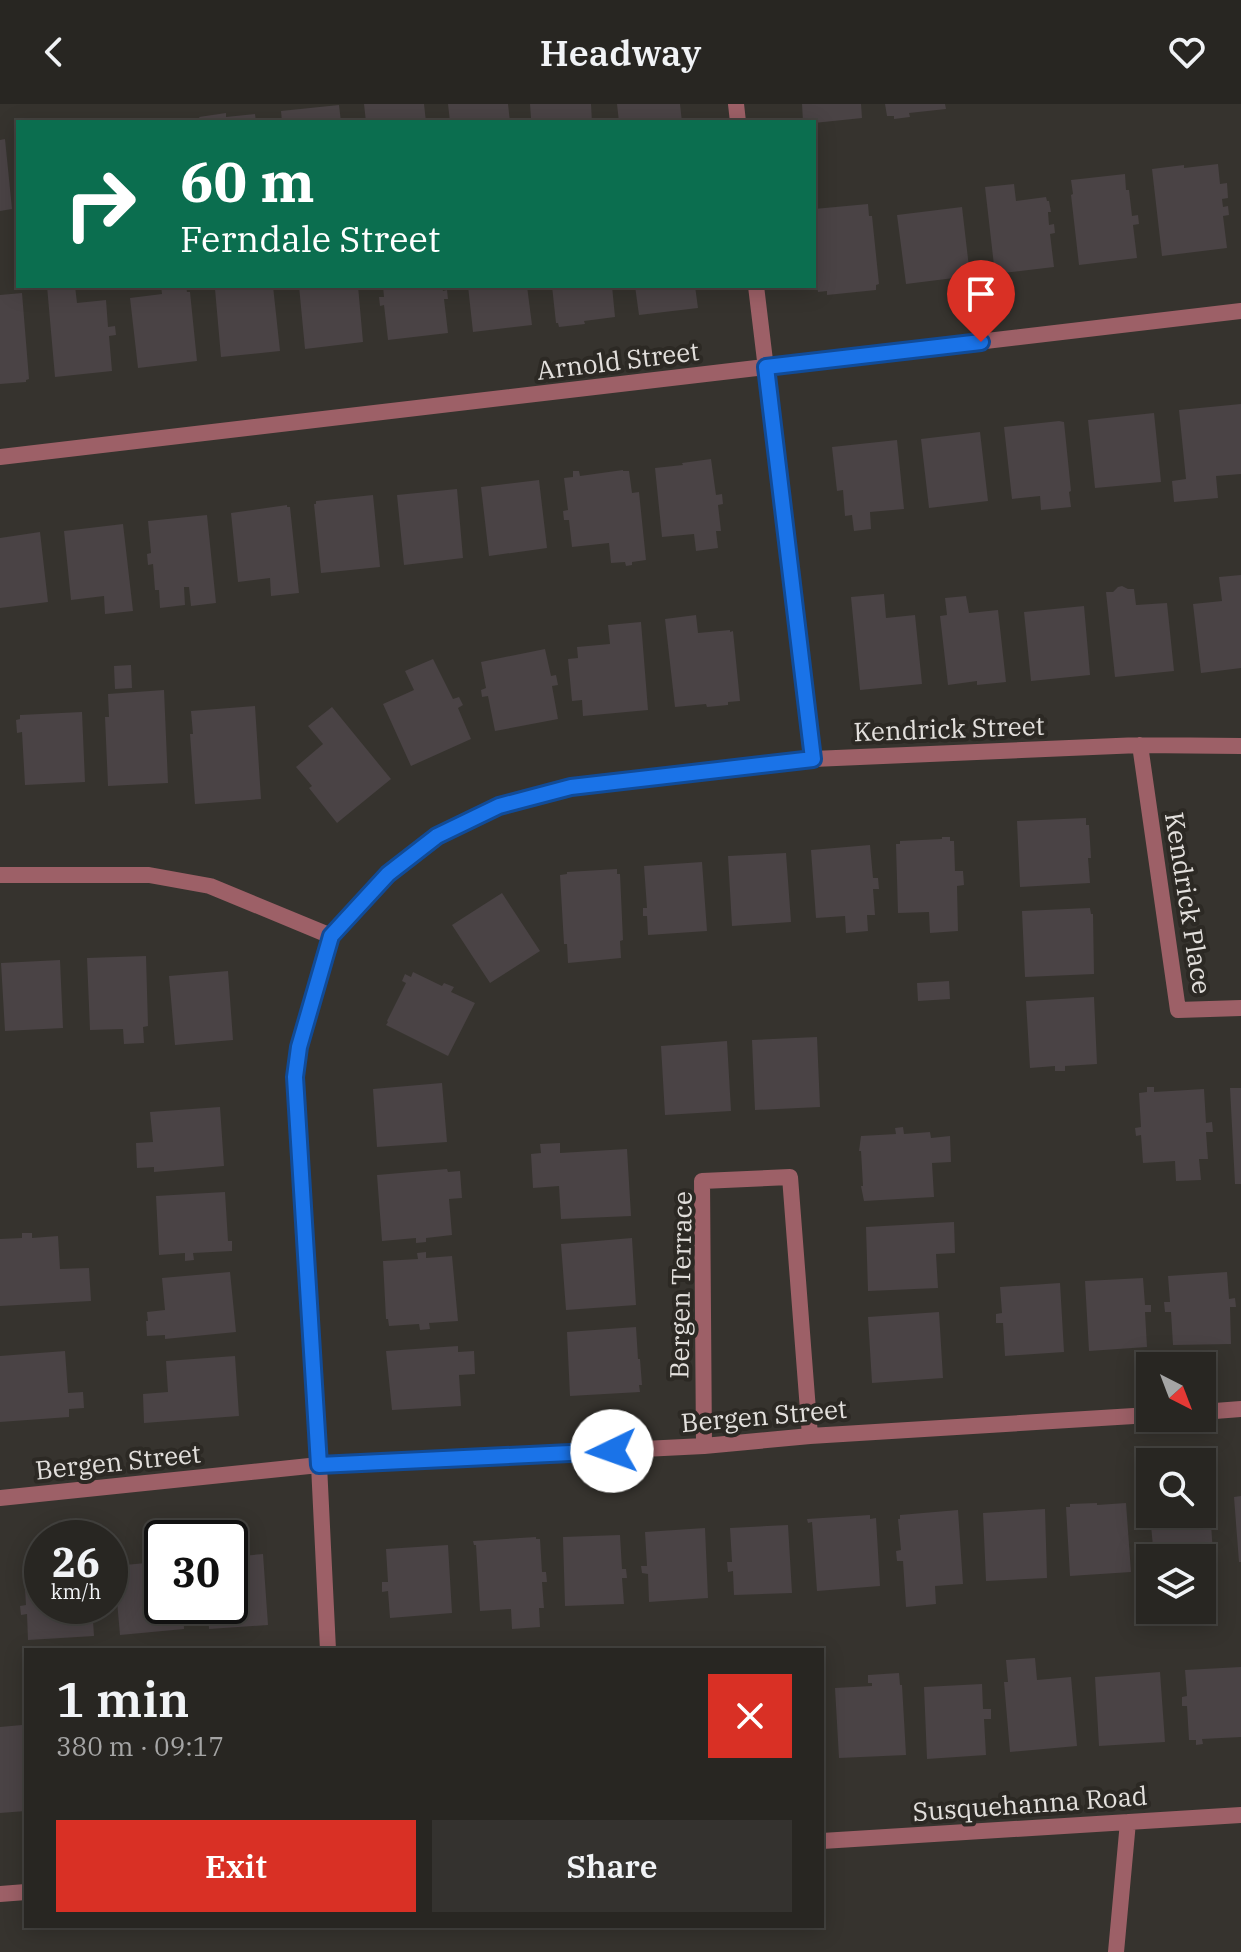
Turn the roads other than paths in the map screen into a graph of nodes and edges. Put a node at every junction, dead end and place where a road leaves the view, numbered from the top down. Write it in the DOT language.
graph roads {
  1 [pos="756,288"];
  2 [pos="1241,311"];
  3 [pos="766,367"];
  4 [pos="0,457"];
  5 [pos="1140,745"];
  6 [pos="1241,746"];
  7 [pos="813,759"];
  8 [pos="0,875"];
  9 [pos="331,936"];
  10 [pos="1241,1008"];
  11 [pos="1241,1409"];
  12 [pos="1216,1411"];
  13 [pos="1136,1416"];
  14 [pos="810,1436"];
  15 [pos="704,1446"];
  16 [pos="319,1465"];
  17 [pos="0,1498"];
  18 [pos="328,1648"];
  19 [pos="1241,1815"];
  20 [pos="1128,1822"];
  21 [pos="824,1841"];
  22 [pos="24,1892"];
  23 [pos="0,1894"];
  24 [pos="1116,1952"];
  1 -- 3 [label="street"];
  2 -- 3 [label="street, Arnold Street"];
  3 -- 4 [label="street, Arnold Street"];
  3 -- 7 [label="street"];
  5 -- 6 [label="street, Kendrick Street"];
  5 -- 7 [label="street, Kendrick Street"];
  5 -- 10 [label="street, Kendrick Place"];
  7 -- 9 [label="street, Kendrick Street"];
  8 -- 9 [label="street"];
  9 -- 16 [label="street"];
  11 -- 12 [label="street"];
  13 -- 14 [label="street, Bergen Street"];
  14 -- 15 [label="street, Bergen Street"];
  14 -- 15 [label="street, Bergen Terrace"];
  15 -- 16 [label="street, Bergen Street"];
  16 -- 17 [label="street, Bergen Street"];
  16 -- 18 [label="street"];
  19 -- 20 [label="street, Susquehanna Road"];
  20 -- 21 [label="street, Susquehanna Road"];
  20 -- 24 [label="street"];
  22 -- 23 [label="street"];
}
